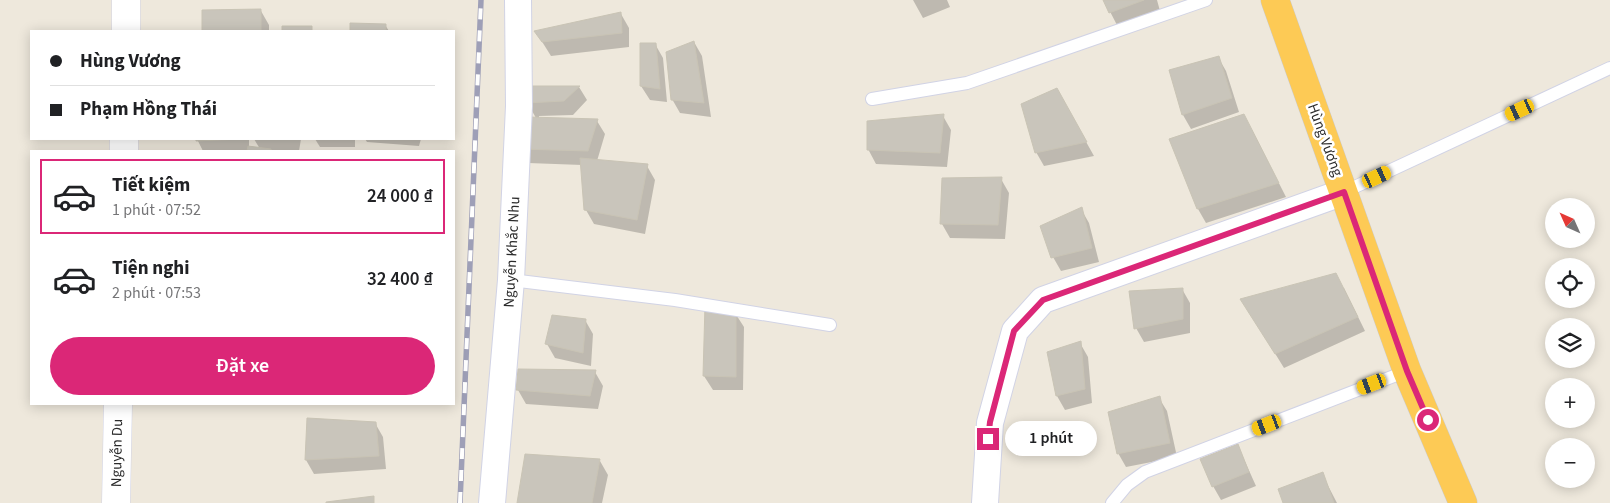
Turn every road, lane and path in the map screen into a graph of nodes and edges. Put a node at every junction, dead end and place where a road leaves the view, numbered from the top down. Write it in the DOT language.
graph roads {
  1 [pos="126,0"];
  2 [pos="518,0"];
  3 [pos="1206,0"];
  4 [pos="1275,0"];
  5 [pos="126,30"];
  6 [pos="1610,68"];
  7 [pos="872,99"];
  8 [pos="1344,192"];
  9 [pos="511,280"];
  10 [pos="830,324"];
  11 [pos="1407,371"];
  12 [pos="118,405"];
  13 [pos="116,503"];
  14 [pos="492,503"];
  15 [pos="985,503"];
  16 [pos="1112,503"];
  17 [pos="1462,503"];
  1 -- 5 [label="street"];
  2 -- 9 [label="street, Nguyễn Khắc Nhu"];
  3 -- 7 [label="lane"];
  4 -- 8 [label="highway, Hùng Vương"];
  6 -- 8 [label="lane"];
  8 -- 11 [label="highway, Hùng Vương"];
  8 -- 15 [label="street"];
  9 -- 10 [label="lane"];
  9 -- 14 [label="street, Nguyễn Khắc Nhu"];
  11 -- 16 [label="lane"];
  11 -- 17 [label="highway, Hùng Vương"];
  12 -- 13 [label="street, Nguyễn Du"];
}
